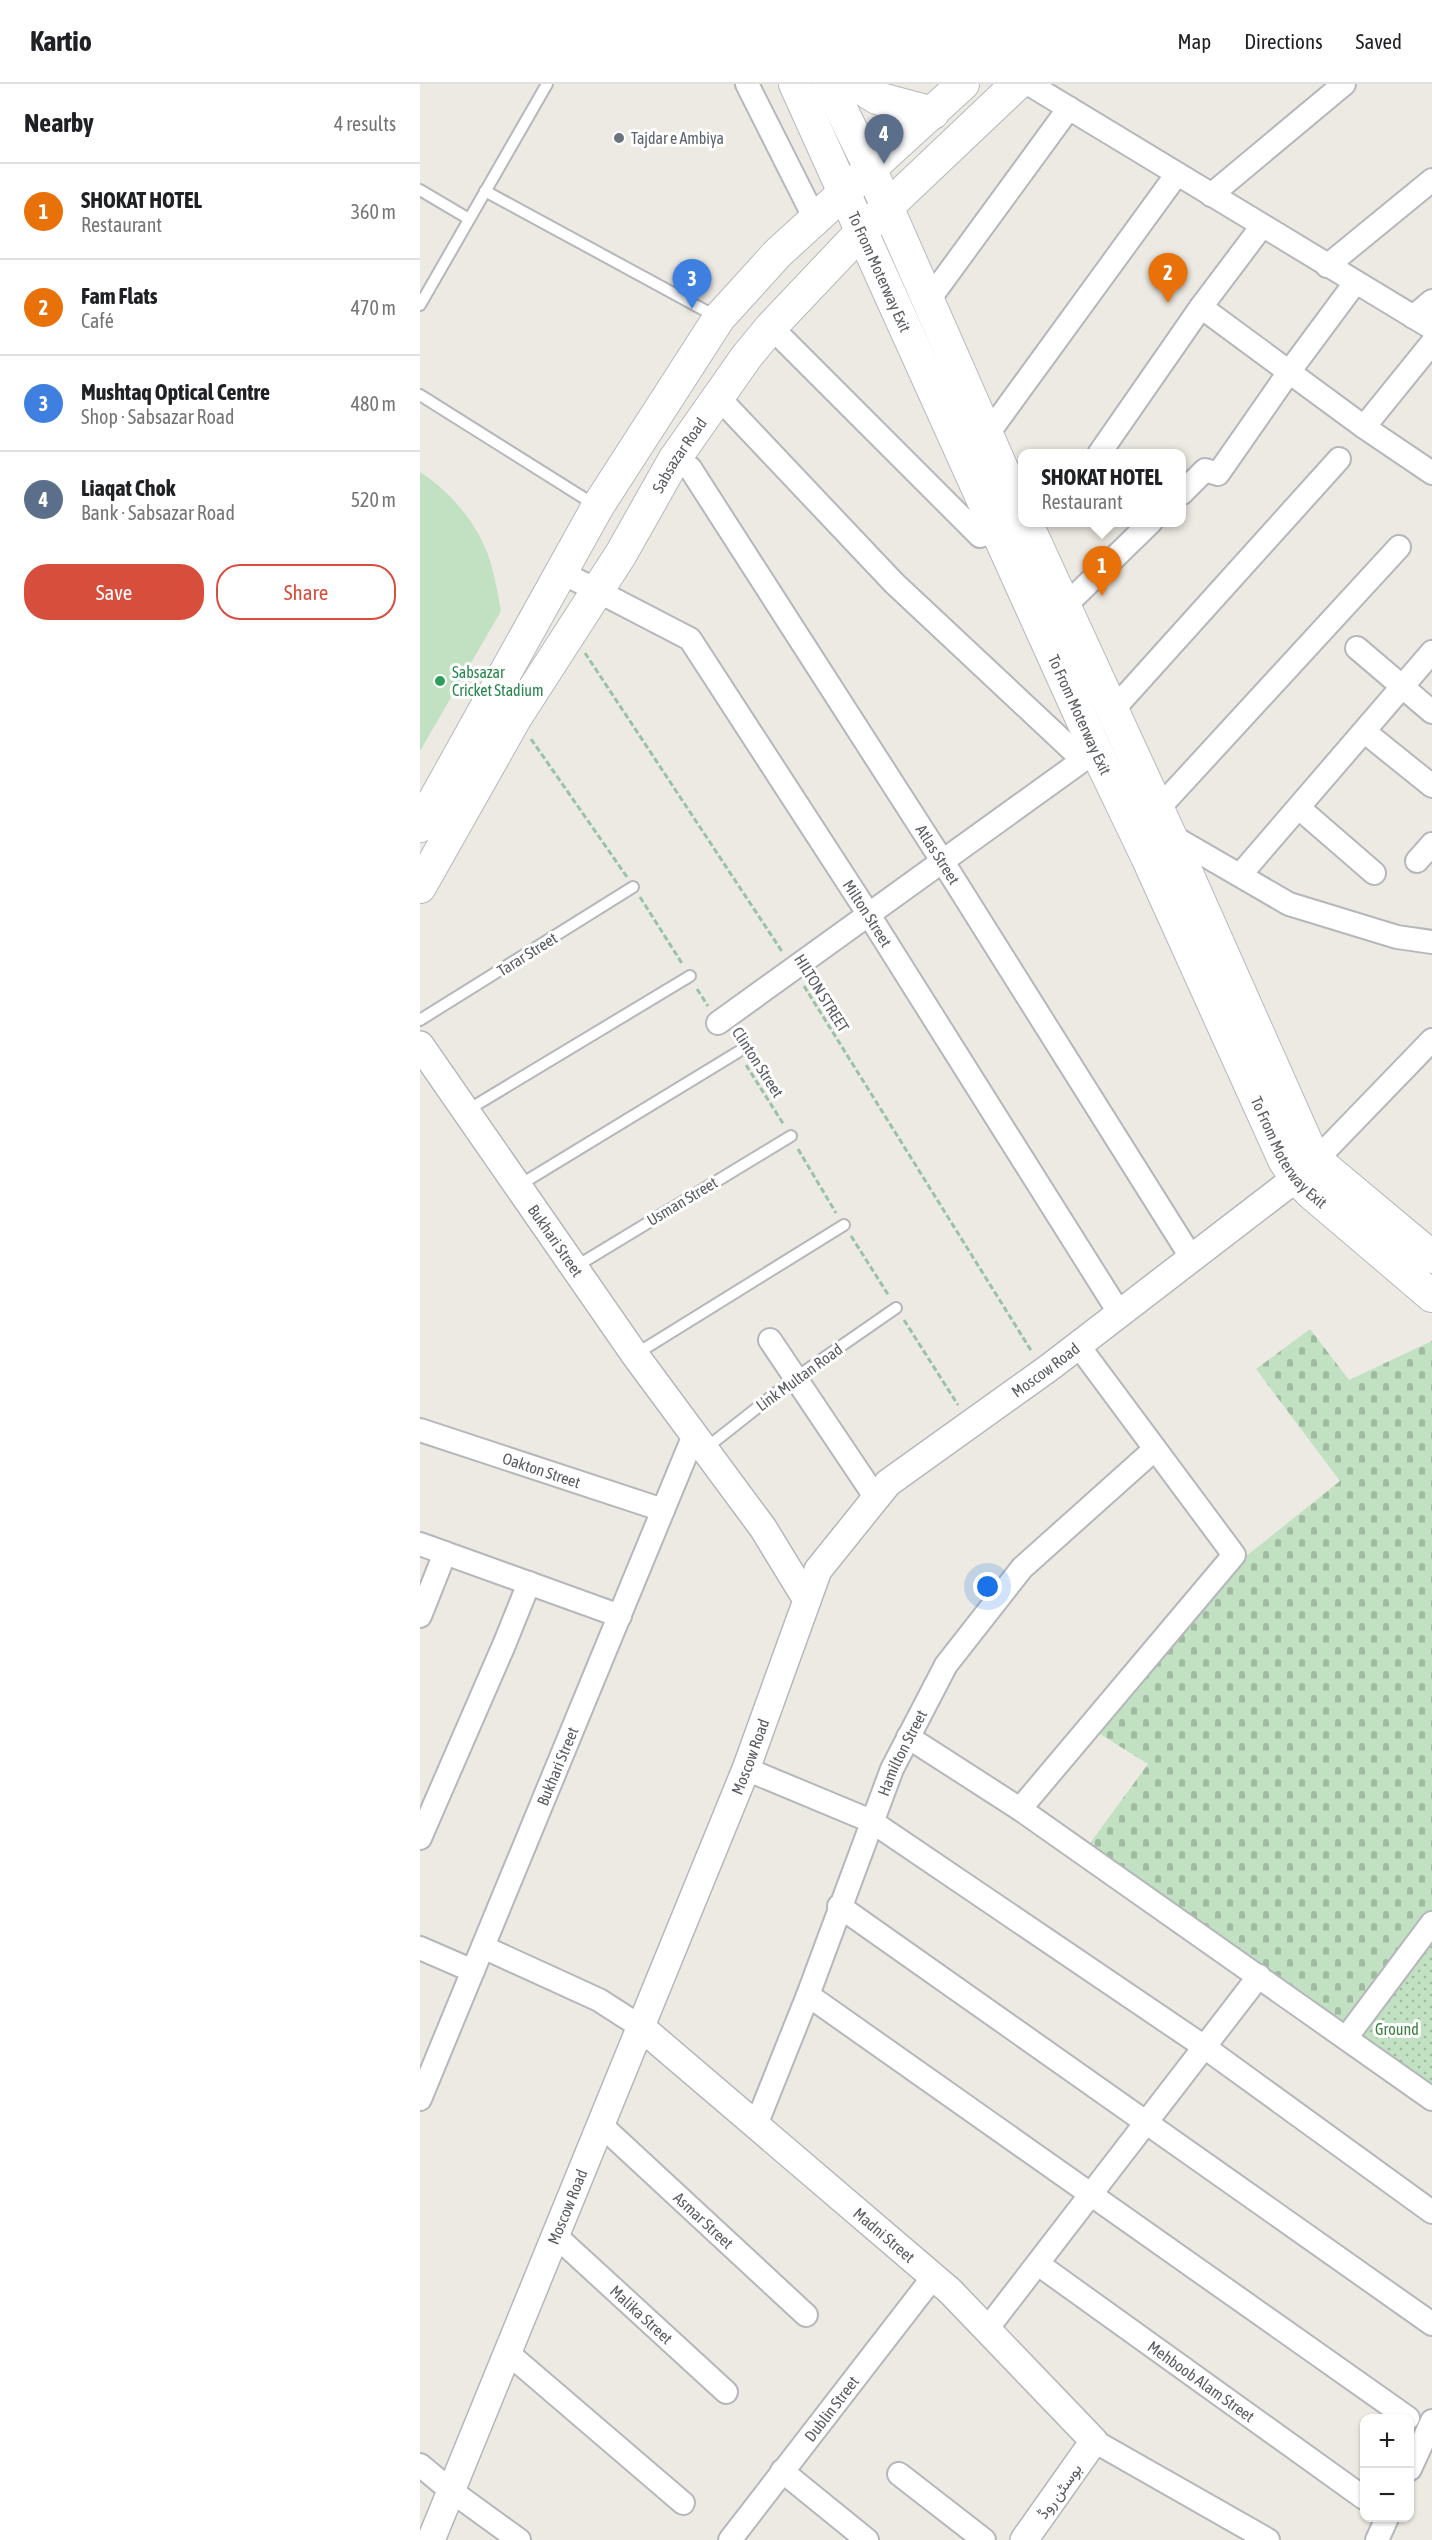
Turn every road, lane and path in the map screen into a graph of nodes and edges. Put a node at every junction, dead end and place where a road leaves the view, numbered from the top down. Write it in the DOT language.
graph roads {
  1 [pos="547,84"];
  2 [pos="747,84"];
  3 [pos="795,84"];
  4 [pos="829,84"];
  5 [pos="963,84"];
  6 [pos="1017,84"];
  7 [pos="1029,84"];
  8 [pos="1344,84"];
  9 [pos="861,86"];
  10 [pos="1069,108"];
  11 [pos="933,113"];
  12 [pos="870,168"];
  13 [pos="1177,174"];
  14 [pos="1432,180"];
  15 [pos="420,190"];
  16 [pos="485,191"];
  17 [pos="844,192"];
  18 [pos="1211,195"];
  19 [pos="886,207"];
  20 [pos="469,219"];
  21 [pos="815,219"];
  22 [pos="1262,226"];
  23 [pos="862,231"];
  24 [pos="1327,266"];
  25 [pos="1355,283"];
  26 [pos="928,301"];
  27 [pos="1432,301"];
  28 [pos="420,305"];
  29 [pos="1201,308"];
  30 [pos="719,318"];
  31 [pos="1422,323"];
  32 [pos="771,327"];
  33 [pos="1432,343"];
  34 [pos="1289,372"];
  35 [pos="420,395"];
  36 [pos="719,398"];
  37 [pos="1364,427"];
  38 [pos="987,435"];
  39 [pos="1103,449"];
  40 [pos="674,459"];
  41 [pos="1339,459"];
  42 [pos="1432,473"];
  43 [pos="1186,489"];
  44 [pos="1018,503"];
  45 [pos="598,506"];
  46 [pos="1028,527"];
  47 [pos="1146,527"];
  48 [pos="996,530"];
  49 [pos="1399,547"];
  50 [pos="561,572"];
  51 [pos="596,592"];
  52 [pos="1064,607"];
  53 [pos="571,632"];
  54 [pos="1357,648"];
  55 [pos="1432,652"];
  56 [pos="1403,687"];
  57 [pos="1112,711"];
  58 [pos="1432,712"];
  59 [pos="516,717"];
  60 [pos="1365,732"];
  61 [pos="1090,758"];
  62 [pos="1432,786"];
  63 [pos="1299,807"];
  64 [pos="1164,822"];
  65 [pos="420,826"];
  66 [pos="1432,844"];
  67 [pos="1417,861"];
  68 [pos="943,862"];
  69 [pos="1374,873"];
  70 [pos="1240,875"];
  71 [pos="420,887"];
  72 [pos="633,887"];
  73 [pos="869,915"];
  74 [pos="1432,942"];
  75 [pos="794,969"];
  76 [pos="690,976"];
  77 [pos="420,1020"];
  78 [pos="718,1023"];
  79 [pos="1432,1040"];
  80 [pos="420,1045"];
  81 [pos="738,1052"];
  82 [pos="466,1111"];
  83 [pos="791,1136"];
  84 [pos="1306,1169"];
  85 [pos="518,1186"];
  86 [pos="844,1225"];
  87 [pos="1191,1257"];
  88 [pos="1432,1257"];
  89 [pos="574,1267"];
  90 [pos="1432,1296"];
  91 [pos="896,1308"];
  92 [pos="1120,1314"];
  93 [pos="770,1340"];
  94 [pos="1078,1345"];
  95 [pos="635,1355"];
  96 [pos="1044,1372"];
  97 [pos="795,1378"];
  98 [pos="971,1424"];
  99 [pos="420,1430"];
  100 [pos="700,1442"];
  101 [pos="1155,1449"];
  102 [pos="876,1498"];
  103 [pos="663,1510"];
  104 [pos="420,1544"];
  105 [pos="445,1553"];
  106 [pos="529,1583"];
  107 [pos="807,1600"];
  108 [pos="420,1616"];
  109 [pos="620,1616"];
  110 [pos="908,1737"];
  111 [pos="746,1769"];
  112 [pos="1020,1809"];
  113 [pos="871,1821"];
  114 [pos="420,1838"];
  115 [pos="839,1906"];
  116 [pos="1432,1923"];
  117 [pos="483,1947"];
  118 [pos="420,1948"];
  119 [pos="473,1971"];
  120 [pos="1258,1976"];
  121 [pos="808,1995"];
  122 [pos="641,2027"];
  123 [pos="1346,2038"];
  124 [pos="1203,2046"];
  125 [pos="1432,2098"];
  126 [pos="420,2099"];
  127 [pos="1146,2122"];
  128 [pos="601,2125"];
  129 [pos="756,2125"];
  130 [pos="1091,2194"];
  131 [pos="1432,2212"];
  132 [pos="556,2236"];
  133 [pos="1038,2264"];
  134 [pos="933,2276"];
  135 [pos="806,2315"];
  136 [pos="1432,2324"];
  137 [pos="987,2329"];
  138 [pos="508,2353"];
  139 [pos="726,2392"];
  140 [pos="1419,2423"];
  141 [pos="1094,2441"];
  142 [pos="420,2465"];
  143 [pos="1410,2468"];
  144 [pos="782,2471"];
  145 [pos="899,2474"];
  146 [pos="450,2490"];
  147 [pos="1360,2494"];
  148 [pos="683,2503"];
  149 [pos="1385,2522"];
  150 [pos="431,2540"];
  151 [pos="519,2540"];
  152 [pos="730,2540"];
  153 [pos="867,2540"];
  154 [pos="984,2540"];
  155 [pos="1024,2540"];
  156 [pos="1268,2540"];
  157 [pos="1377,2540"];
  1 -- 16 [label="lane"];
  2 -- 21 [label="street"];
  3 -- 17 [label="main road, To From Moterway Exit"];
  4 -- 12 [label="main road, To From Moterway Exit"];
  5 -- 11 [label="main road"];
  6 -- 19 [label="main road, Sabsazar Road"];
  7 -- 10 [label="street"];
  8 -- 18 [label="street"];
  9 -- 11 [label="main road"];
  10 -- 13 [label="street"];
  10 -- 26 [label="street"];
  11 -- 12 [label="main road"];
  12 -- 17 [label="main road"];
  12 -- 19 [label="main road, To From Moterway Exit"];
  13 -- 18 [label="street"];
  13 -- 38 [label="street"];
  14 -- 24 [label="street"];
  15 -- 20 [label="lane"];
  16 -- 20 [label="lane"];
  16 -- 30 [label="lane"];
  17 -- 21 [label="main road"];
  17 -- 23 [label="main road, To From Moterway Exit"];
  18 -- 22 [label="street"];
  19 -- 23 [label="main road, Sabsazar Road"];
  19 -- 26 [label="main road, To From Moterway Exit"];
  20 -- 28 [label="lane"];
  21 -- 30 [label="main road"];
  22 -- 24 [label="street"];
  22 -- 29 [label="street"];
  23 -- 32 [label="main road, Sabsazar Road"];
  23 -- 48 [label="main road, To From Moterway Exit"];
  24 -- 25 [label="street"];
  25 -- 31 [label="street"];
  25 -- 34 [label="street"];
  26 -- 38 [label="main road, To From Moterway Exit"];
  27 -- 31 [label="street"];
  29 -- 34 [label="street"];
  29 -- 39 [label="street"];
  30 -- 45 [label="main road"];
  32 -- 36 [label="main road, Sabsazar Road"];
  32 -- 48 [label="street"];
  33 -- 37 [label="street"];
  34 -- 37 [label="street"];
  34 -- 43 [label="street"];
  35 -- 45 [label="lane"];
  36 -- 40 [label="main road, Sabsazar Road"];
  36 -- 61 [label="street"];
  37 -- 42 [label="street"];
  38 -- 44 [label="main road, To From Moterway Exit"];
  40 -- 51 [label="main road, Sabsazar Road"];
  40 -- 68 [label="street, Atlas Street"];
  41 -- 57 [label="street"];
  45 -- 50 [label="main road"];
  46 -- 52 [label="main road, To From Moterway Exit"];
  47 -- 52 [label="street"];
  48 -- 61 [label="main road, To From Moterway Exit"];
  49 -- 64 [label="street"];
  50 -- 51 [label="street, Milton Street"];
  50 -- 65 [label="main road"];
  51 -- 53 [label="main road, Sabsazar Road"];
  51 -- 73 [label="street, Milton Street"];
  52 -- 57 [label="main road, To From Moterway Exit"];
  53 -- 59 [label="main road, Sabsazar Road"];
  53 -- 75 [label="path, HILTON STREET"];
  54 -- 56 [label="street"];
  55 -- 56 [label="street"];
  56 -- 58 [label="street"];
  56 -- 60 [label="street"];
  57 -- 64 [label="main road, To From Moterway Exit"];
  59 -- 71 [label="main road, Sabsazar Road"];
  59 -- 72 [label="path, Clinton Street"];
  60 -- 62 [label="street"];
  60 -- 63 [label="street"];
  61 -- 68 [label="street"];
  61 -- 84 [label="main road, To From Moterway Exit"];
  63 -- 69 [label="street"];
  63 -- 70 [label="street"];
  64 -- 70 [label="street"];
  64 -- 84 [label="main road, To From Moterway Exit"];
  66 -- 67 [label="street"];
  68 -- 73 [label="street"];
  68 -- 87 [label="street, Atlas Street"];
  70 -- 74 [label="street"];
  72 -- 76 [label="path, Clinton Street"];
  72 -- 77 [label="lane, Tarar Street"];
  73 -- 75 [label="street"];
  73 -- 92 [label="street, Milton Street"];
  75 -- 78 [label="street"];
  75 -- 96 [label="path, HILTON STREET"];
  76 -- 78 [label="path, Clinton Street"];
  76 -- 82 [label="lane"];
  79 -- 84 [label="street"];
  80 -- 82 [label="street, Bukhari Street"];
  81 -- 83 [label="path, Clinton Street"];
  81 -- 85 [label="lane"];
  82 -- 85 [label="street, Bukhari Street"];
  83 -- 86 [label="path, Clinton Street"];
  83 -- 89 [label="lane, Usman Street"];
  84 -- 87 [label="street, Moscow Road"];
  84 -- 88 [label="main road, To From Moterway Exit"];
  84 -- 90 [label="main road, To From Moterway Exit"];
  85 -- 89 [label="street, Bukhari Street"];
  86 -- 91 [label="path, Clinton Street"];
  86 -- 95 [label="lane"];
  87 -- 92 [label="street, Moscow Road"];
  89 -- 95 [label="street, Bukhari Street"];
  91 -- 97 [label="lane, Link Multan Road"];
  91 -- 98 [label="path, Clinton Street"];
  92 -- 94 [label="street, Moscow Road"];
  93 -- 97 [label="street"];
  94 -- 96 [label="street, Moscow Road"];
  94 -- 101 [label="street"];
  95 -- 100 [label="street, Bukhari Street"];
  96 -- 98 [label="street, Moscow Road"];
  97 -- 100 [label="lane, Link Multan Road"];
  97 -- 102 [label="street"];
  98 -- 102 [label="street, Moscow Road"];
  99 -- 103 [label="street, Oakton Street"];
  100 -- 103 [label="street, Bukhari Street"];
  100 -- 107 [label="street, Bukhari Street"];
  101 -- 110 [label="street, Hamilton Street"];
  101 -- 112 [label="street"];
  102 -- 107 [label="street, Moscow Road"];
  103 -- 109 [label="street, Bukhari Street"];
  104 -- 105 [label="street"];
  105 -- 106 [label="street"];
  105 -- 108 [label="street"];
  106 -- 109 [label="street"];
  106 -- 114 [label="street"];
  107 -- 111 [label="street, Moscow Road"];
  109 -- 117 [label="street, Bukhari Street"];
  110 -- 112 [label="street"];
  110 -- 113 [label="street, Hamilton Street"];
  111 -- 113 [label="street"];
  111 -- 122 [label="street, Moscow Road"];
  112 -- 120 [label="street"];
  113 -- 115 [label="street, Hamilton Street"];
  113 -- 124 [label="street"];
  115 -- 121 [label="street, Hamilton Street"];
  115 -- 127 [label="street"];
  116 -- 123 [label="street"];
  117 -- 119 [label="street, Bukhari Street"];
  117 -- 122 [label="street, Madni Street"];
  118 -- 119 [label="street"];
  119 -- 126 [label="street, Bukhari Street"];
  120 -- 123 [label="street"];
  120 -- 124 [label="street"];
  121 -- 129 [label="street, Hamilton Street"];
  121 -- 130 [label="street"];
  122 -- 128 [label="street, Moscow Road"];
  122 -- 129 [label="street, Madni Street"];
  123 -- 125 [label="street"];
  124 -- 127 [label="street"];
  124 -- 131 [label="street"];
  127 -- 130 [label="street"];
  127 -- 136 [label="street"];
  128 -- 132 [label="street, Moscow Road"];
  128 -- 135 [label="street, Asmar Street"];
  129 -- 134 [label="street, Madni Street"];
  130 -- 133 [label="street"];
  130 -- 140 [label="street"];
  132 -- 138 [label="street, Moscow Road"];
  132 -- 139 [label="street, Malika Street"];
  133 -- 137 [label="street"];
  133 -- 147 [label="street, Mehboob Alam Street"];
  134 -- 137 [label="street, Madni Street"];
  134 -- 144 [label="street, Dublin Street"];
  137 -- 141 [label="street, Madni Street"];
  138 -- 146 [label="street, Moscow Road"];
  138 -- 148 [label="street"];
  140 -- 143 [label="street"];
  141 -- 155 [label="street, بوسٹن روڈ"];
  141 -- 156 [label="street, Madni Street"];
  142 -- 146 [label="street"];
  144 -- 152 [label="street, Dublin Street"];
  144 -- 153 [label="street"];
  145 -- 154 [label="street"];
  146 -- 150 [label="street, Moscow Road"];
  146 -- 151 [label="street"];
  149 -- 157 [label="street"];
}
